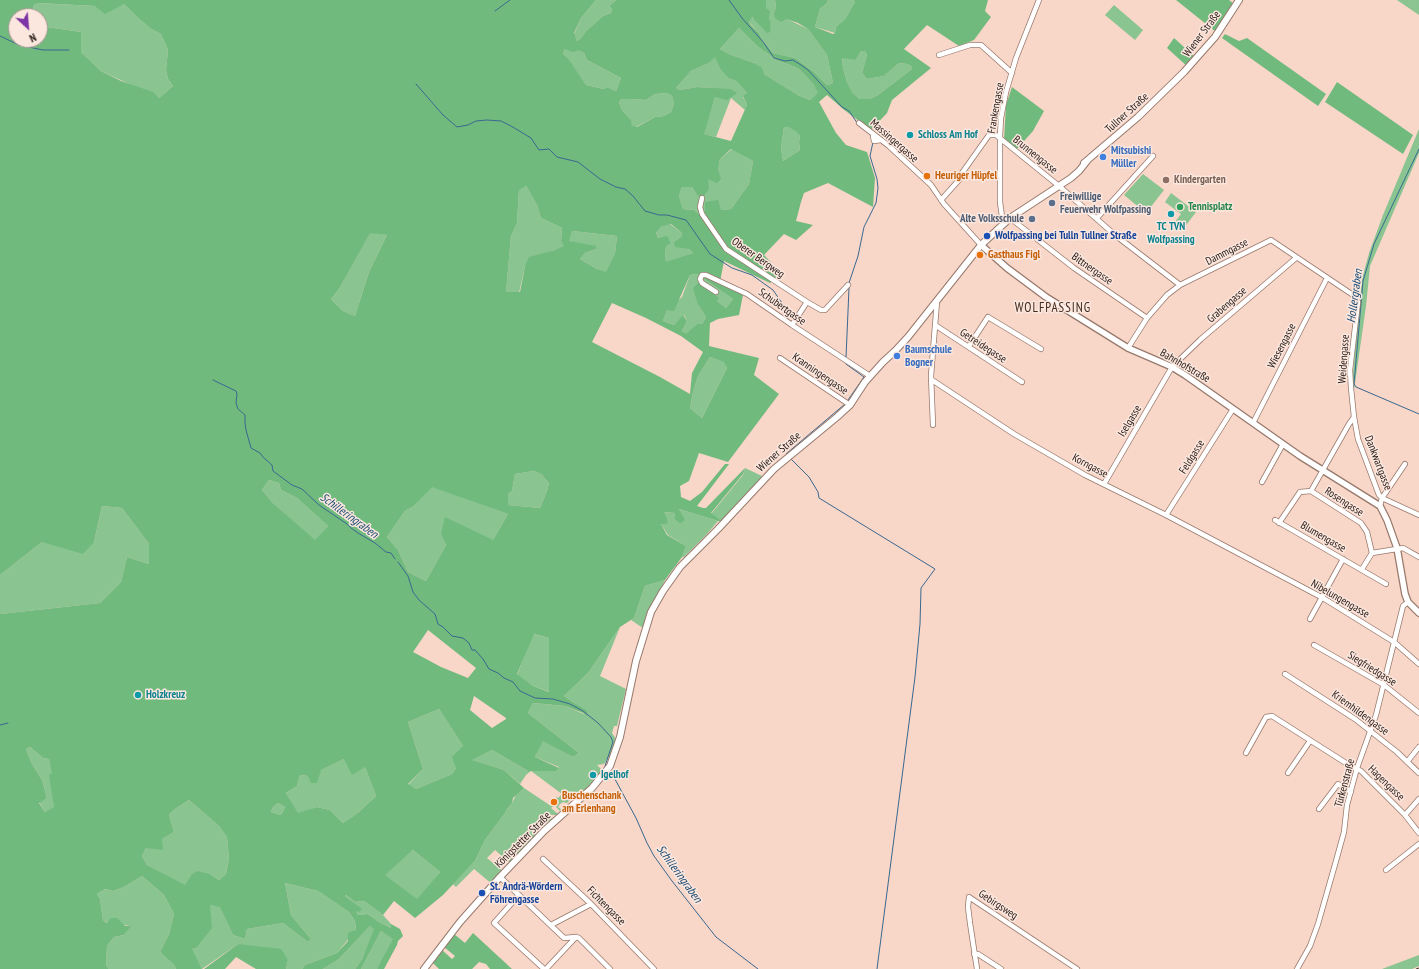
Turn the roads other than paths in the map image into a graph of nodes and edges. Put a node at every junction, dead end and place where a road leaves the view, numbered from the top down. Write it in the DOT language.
graph roads {
  1 [pos="1039,0"];
  2 [pos="1239,0"];
  3 [pos="939,55"];
  4 [pos="1012,73"];
  5 [pos="1179,78"];
  6 [pos="859,123"];
  7 [pos="1000,138"];
  8 [pos="1153,156"];
  9 [pos="1059,186"];
  10 [pos="702,198"];
  11 [pos="941,200"];
  12 [pos="1010,218"];
  13 [pos="1097,218"];
  14 [pos="1003,224"];
  15 [pos="981,244"];
  16 [pos="1296,258"];
  17 [pos="1327,278"];
  18 [pos="848,285"];
  19 [pos="1180,285"];
  20 [pos="716,292"];
  21 [pos="1349,292"];
  22 [pos="937,300"];
  23 [pos="807,302"];
  24 [pos="1147,318"];
  25 [pos="793,324"];
  26 [pos="935,325"];
  27 [pos="969,346"];
  28 [pos="1128,348"];
  29 [pos="1041,349"];
  30 [pos="780,358"];
  31 [pos="1172,367"];
  32 [pos="870,376"];
  33 [pos="932,380"];
  34 [pos="1022,382"];
  35 [pos="847,404"];
  36 [pos="1233,409"];
  37 [pos="1354,417"];
  38 [pos="1253,423"];
  39 [pos="934,425"];
  40 [pos="1283,444"];
  41 [pos="1405,464"];
  42 [pos="1324,470"];
  43 [pos="1262,482"];
  44 [pos="1104,484"];
  45 [pos="1311,491"];
  46 [pos="1382,498"];
  47 [pos="1380,506"];
  48 [pos="1166,515"];
  49 [pos="1419,515"];
  50 [pos="1277,522"];
  51 [pos="1397,548"];
  52 [pos="1372,553"];
  53 [pos="1419,557"];
  54 [pos="1246,558"];
  55 [pos="1344,559"];
  56 [pos="1362,569"];
  57 [pos="1386,584"];
  58 [pos="1323,598"];
  59 [pos="1408,602"];
  60 [pos="1419,613"];
  61 [pos="1310,619"];
  62 [pos="1394,642"];
  63 [pos="1314,645"];
  64 [pos="1419,664"];
  65 [pos="1286,674"];
  66 [pos="1384,685"];
  67 [pos="628,696"];
  68 [pos="1419,713"];
  69 [pos="1370,731"];
  70 [pos="1310,741"];
  71 [pos="1419,747"];
  72 [pos="1246,753"];
  73 [pos="1407,762"];
  74 [pos="1357,768"];
  75 [pos="1419,772"];
  76 [pos="1288,773"];
  77 [pos="1351,792"];
  78 [pos="1419,799"];
  79 [pos="1319,809"];
  80 [pos="1405,814"];
  81 [pos="1419,833"];
  82 [pos="1419,844"];
  83 [pos="543,859"];
  84 [pos="1386,870"];
  85 [pos="500,877"];
  86 [pos="519,895"];
  87 [pos="591,904"];
  88 [pos="551,925"];
  89 [pos="576,937"];
  90 [pos="974,954"];
  91 [pos="548,968"];
  92 [pos="424,969"];
  93 [pos="610,969"];
  94 [pos="654,969"];
  95 [pos="977,969"];
  96 [pos="1001,969"];
  97 [pos="1077,969"];
  98 [pos="1297,969"];
  1 -- 4 [label="street, Frankengasse"];
  2 -- 5 [label="main road, Wiener Straße"];
  3 -- 4 [label="street"];
  4 -- 7 [label="street, Frankengasse"];
  5 -- 9 [label="main road, Tullner Straße"];
  6 -- 11 [label="street, Massingergasse"];
  7 -- 9 [label="street, Brunnengasse"];
  7 -- 11 [label="street"];
  7 -- 14 [label="street, Frankengasse"];
  8 -- 13 [label="street"];
  9 -- 12 [label="main road, Tullner Straße"];
  9 -- 13 [label="street, Brunnengasse"];
  10 -- 23 [label="street, Oberer Bergweg"];
  11 -- 15 [label="street, Massingergasse"];
  12 -- 14 [label="main road, Tullner Straße"];
  12 -- 24 [label="street, Bittnergasse"];
  13 -- 19 [label="street, Brunnengasse"];
  14 -- 15 [label="main road, Tullner Straße"];
  15 -- 22 [label="main road, Wiener Straße"];
  15 -- 28 [label="street, Bahnhofstraße"];
  16 -- 17 [label="street, Dammgasse"];
  16 -- 19 [label="street, Dammgasse"];
  16 -- 31 [label="street, Grabengasse"];
  17 -- 21 [label="street, Dammgasse"];
  17 -- 38 [label="street, Wiesengasse"];
  18 -- 23 [label="street, Oberer Bergweg"];
  19 -- 24 [label="street, Dammgasse"];
  20 -- 25 [label="street, Schubertgasse"];
  21 -- 37 [label="street, Weidengasse"];
  22 -- 26 [label="street"];
  22 -- 32 [label="main road, Wiener Straße"];
  23 -- 25 [label="street"];
  24 -- 28 [label="street, Dammgasse"];
  25 -- 32 [label="street, Schubertgasse"];
  26 -- 27 [label="street, Getreidegasse"];
  26 -- 33 [label="street"];
  27 -- 29 [label="street"];
  27 -- 34 [label="street, Getreidegasse"];
  28 -- 31 [label="street, Bahnhofstraße"];
  30 -- 35 [label="street, Kranningengasse"];
  31 -- 36 [label="street, Bahnhofstraße"];
  31 -- 44 [label="street, Iselgasse"];
  32 -- 35 [label="main road, Wiener Straße"];
  33 -- 39 [label="street"];
  33 -- 44 [label="street, Korngasse"];
  35 -- 67 [label="main road, Wiener Straße"];
  36 -- 38 [label="street, Bahnhofstraße"];
  36 -- 48 [label="street, Feldgasse"];
  37 -- 42 [label="street"];
  37 -- 46 [label="street, Dankwartgasse"];
  38 -- 40 [label="street, Bahnhofstraße"];
  40 -- 42 [label="street, Bahnhofstraße"];
  40 -- 43 [label="street"];
  41 -- 46 [label="street"];
  42 -- 45 [label="street"];
  42 -- 47 [label="street, Bahnhofstraße"];
  44 -- 48 [label="street, Korngasse"];
  45 -- 50 [label="street, Rosengasse"];
  45 -- 52 [label="street, Rosengasse"];
  46 -- 47 [label="street"];
  46 -- 49 [label="street, Dankwartgasse"];
  47 -- 51 [label="street"];
  48 -- 54 [label="street, Korngasse"];
  50 -- 55 [label="street, Blumengasse"];
  51 -- 52 [label="street"];
  51 -- 53 [label="street"];
  51 -- 59 [label="street"];
  52 -- 56 [label="street"];
  54 -- 58 [label="street, Nibelungengasse"];
  55 -- 56 [label="street, Blumengasse"];
  55 -- 58 [label="street"];
  56 -- 57 [label="street, Blumengasse"];
  58 -- 61 [label="street"];
  58 -- 62 [label="street, Nibelungengasse"];
  59 -- 60 [label="street"];
  59 -- 62 [label="street, Türkenstraße"];
  62 -- 64 [label="street, Nibelungengasse"];
  62 -- 66 [label="street, Türkenstraße"];
  63 -- 66 [label="street, Siegfriedgasse"];
  65 -- 69 [label="street, Kriemhildengasse"];
  66 -- 68 [label="street, Siegfriedgasse"];
  66 -- 69 [label="street, Türkenstraße"];
  67 -- 85 [label="main road, Königstetter Straße"];
  69 -- 73 [label="street, Kriemhildengasse"];
  69 -- 74 [label="street, Türkenstraße"];
  70 -- 72 [label="street, Hagengasse"];
  70 -- 74 [label="street, Hagengasse"];
  70 -- 76 [label="street"];
  71 -- 73 [label="street"];
  73 -- 75 [label="street, Kriemhildengasse"];
  74 -- 77 [label="street, Türkenstraße"];
  74 -- 80 [label="street, Hagengasse"];
  77 -- 79 [label="street"];
  77 -- 98 [label="street, Türkenstraße"];
  78 -- 80 [label="street"];
  80 -- 81 [label="street, Hagengasse"];
  82 -- 84 [label="street"];
  83 -- 87 [label="street, Fichtengasse"];
  85 -- 86 [label="street"];
  85 -- 92 [label="main road, Königstetter Straße"];
  86 -- 88 [label="street"];
  86 -- 91 [label="street"];
  87 -- 88 [label="street"];
  87 -- 94 [label="street, Fichtengasse"];
  88 -- 89 [label="street"];
  89 -- 91 [label="street"];
  89 -- 93 [label="street"];
  90 -- 95 [label="street, Gebirgsweg"];
  90 -- 96 [label="street"];
  90 -- 97 [label="street, Gebirgsweg"];
}
